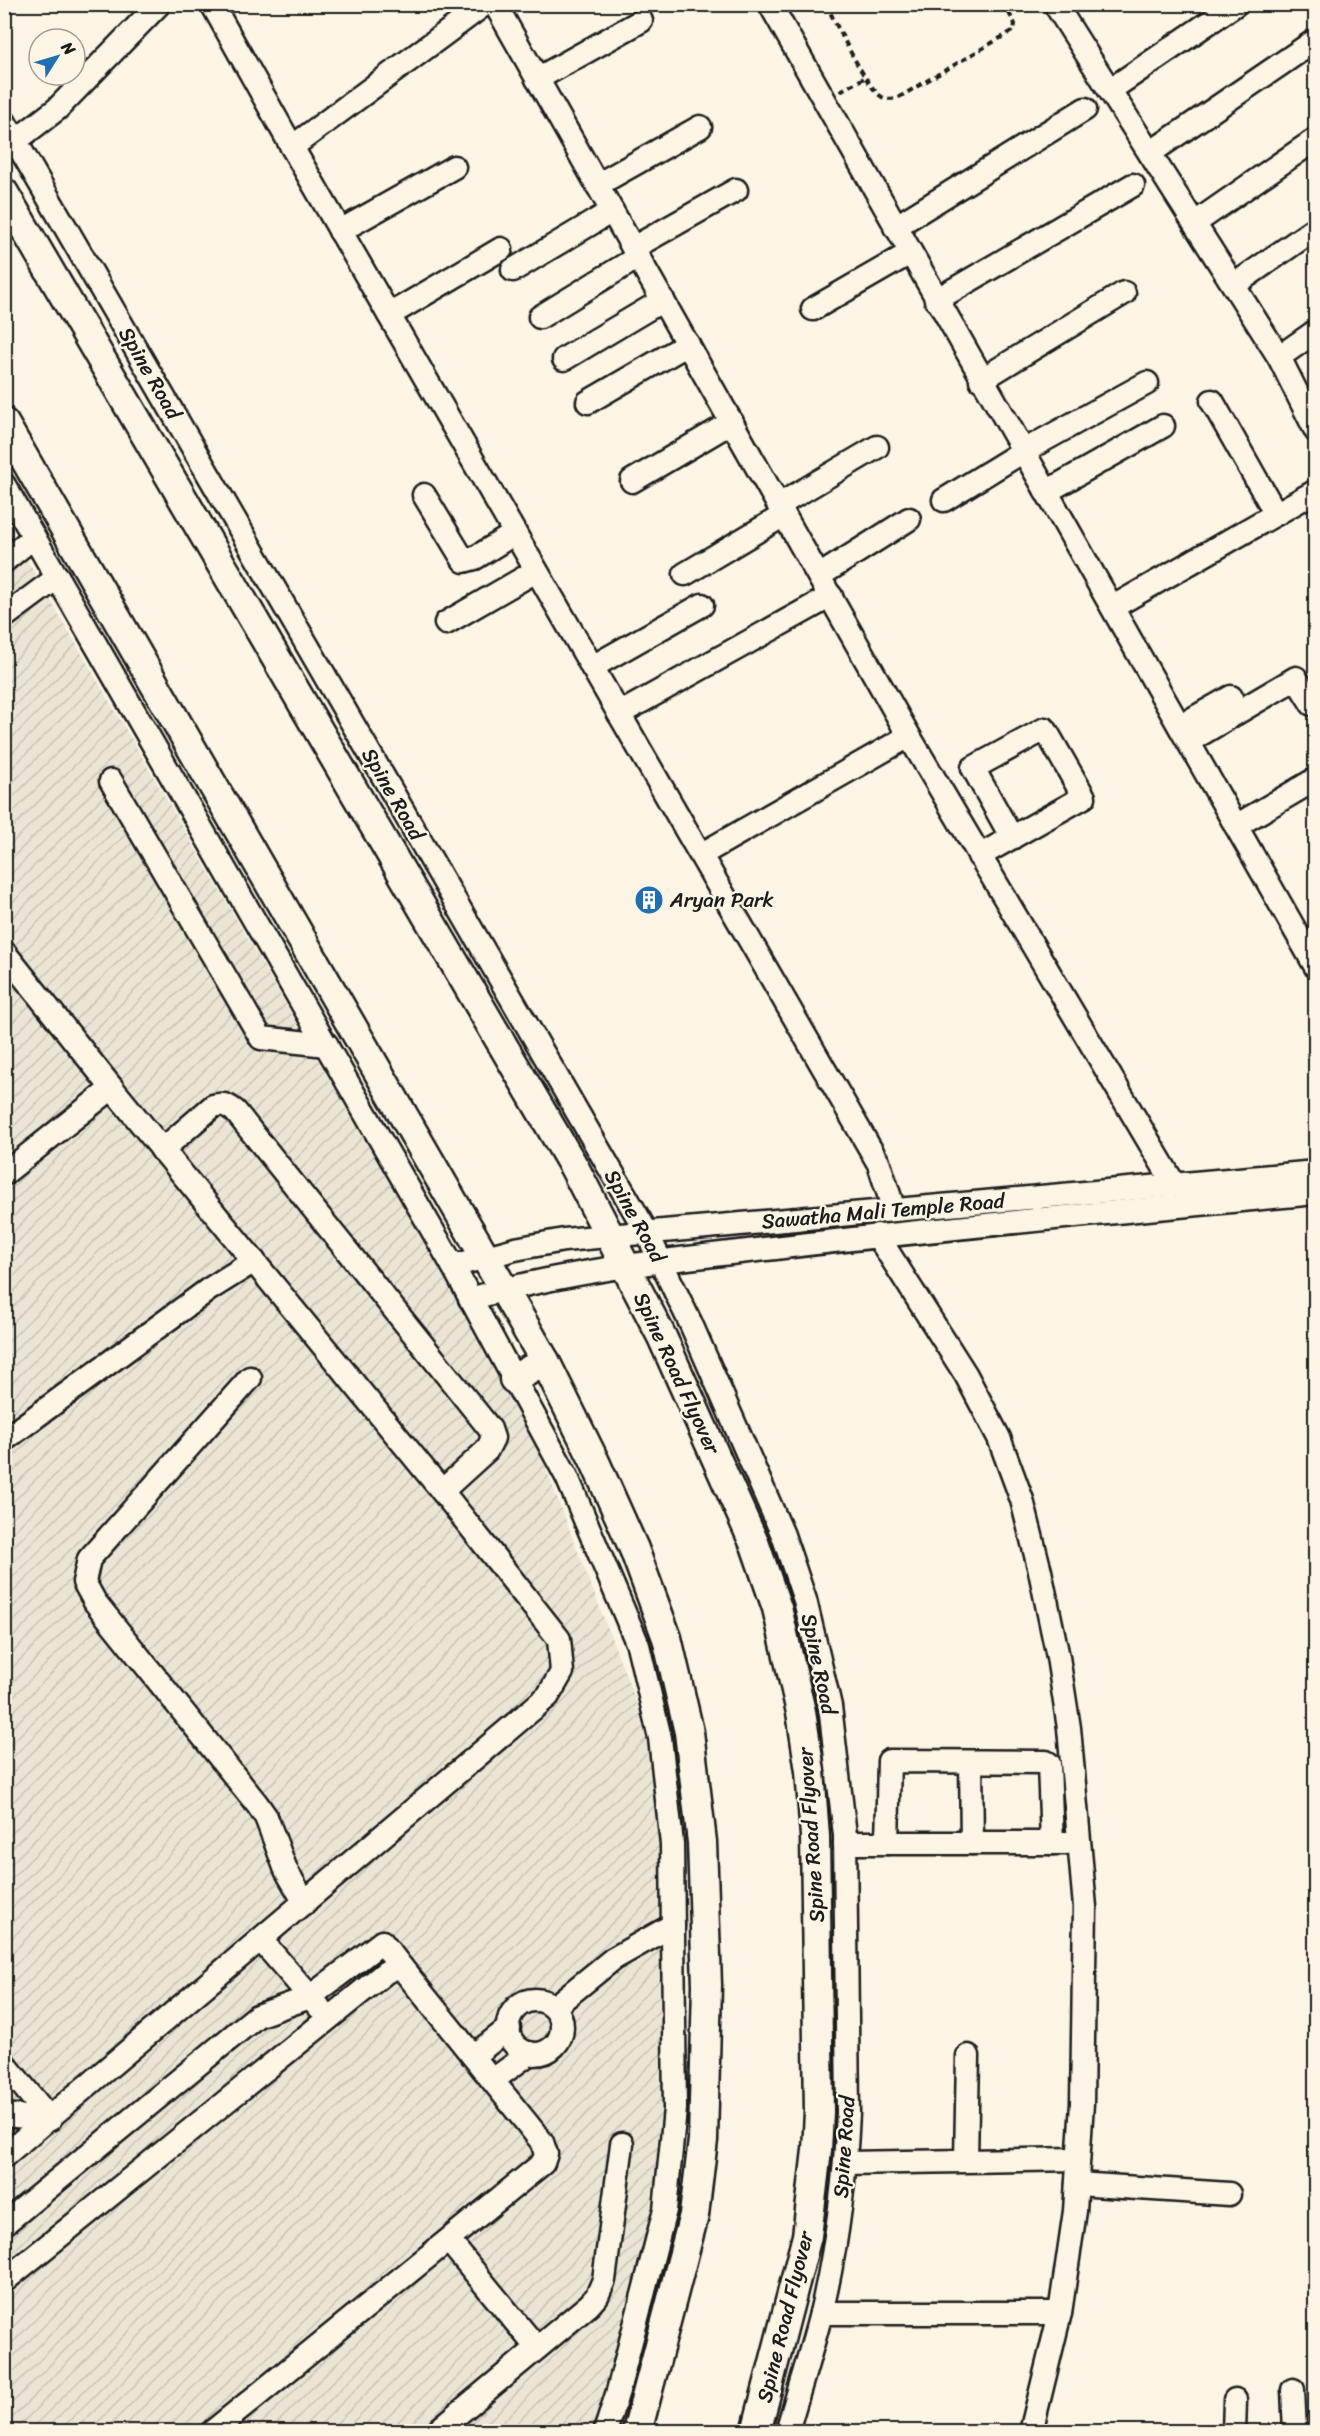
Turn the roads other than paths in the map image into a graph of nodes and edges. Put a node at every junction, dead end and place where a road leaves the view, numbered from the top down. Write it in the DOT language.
graph roads {
  1 [pos="159,4"];
  2 [pos="212,4"];
  3 [pos="485,4"];
  4 [pos="495,4"];
  5 [pos="770,4"];
  6 [pos="1055,4"];
  7 [pos="1236,4"];
  8 [pos="640,21"];
  9 [pos="1316,40"];
  10 [pos="537,80"];
  11 [pos="1110,90"];
  12 [pos="1085,109"];
  13 [pos="700,127"];
  14 [pos="8,137"];
  15 [pos="1316,139"];
  16 [pos="292,147"];
  17 [pos="1150,153"];
  18 [pos="454,167"];
  19 [pos="597,185"];
  20 [pos="1133,185"];
  21 [pos="736,190"];
  22 [pos="4,193"];
  23 [pos="612,211"];
  24 [pos="1195,223"];
  25 [pos="895,228"];
  26 [pos="1316,228"];
  27 [pos="340,231"];
  28 [pos="501,249"];
  29 [pos="635,252"];
  30 [pos="910,253"];
  31 [pos="513,270"];
  32 [pos="1234,285"];
  33 [pos="1124,293"];
  34 [pos="663,300"];
  35 [pos="936,300"];
  36 [pos="813,309"];
  37 [pos="389,315"];
  38 [pos="540,316"];
  39 [pos="1316,331"];
  40 [pos="688,344"];
  41 [pos="1279,357"];
  42 [pos="564,359"];
  43 [pos="981,380"];
  44 [pos="1147,383"];
  45 [pos="1212,401"];
  46 [pos="588,402"];
  47 [pos="732,422"];
  48 [pos="4,423"];
  49 [pos="1163,426"];
  50 [pos="1316,431"];
  51 [pos="877,447"];
  52 [pos="1022,452"];
  53 [pos="632,481"];
  54 [pos="4,485"];
  55 [pos="1316,491"];
  56 [pos="1046,492"];
  57 [pos="424,495"];
  58 [pos="944,500"];
  59 [pos="781,510"];
  60 [pos="1276,514"];
  61 [pos="909,519"];
  62 [pos="515,534"];
  63 [pos="34,537"];
  64 [pos="4,561"];
  65 [pos="536,571"];
  66 [pos="685,574"];
  67 [pos="819,576"];
  68 [pos="58,578"];
  69 [pos="831,596"];
  70 [pos="702,604"];
  71 [pos="1113,607"];
  72 [pos="4,618"];
  73 [pos="446,623"];
  74 [pos="592,667"];
  75 [pos="1231,697"];
  76 [pos="1312,704"];
  77 [pos="619,714"];
  78 [pos="1185,733"];
  79 [pos="909,736"];
  80 [pos="1316,779"];
  81 [pos="111,781"];
  82 [pos="1236,826"];
  83 [pos="1012,838"];
  84 [pos="702,854"];
  85 [pos="979,856"];
  86 [pos="4,952"];
  87 [pos="1316,967"];
  88 [pos="327,1045"];
  89 [pos="112,1088"];
  90 [pos="162,1150"];
  91 [pos="1316,1172"];
  92 [pos="4,1174"];
  93 [pos="1174,1184"];
  94 [pos="1316,1193"];
  95 [pos="894,1210"];
  96 [pos="646,1231"];
  97 [pos="609,1235"];
  98 [pos="878,1235"];
  99 [pos="487,1257"];
  100 [pos="254,1261"];
  101 [pos="662,1261"];
  102 [pos="453,1266"];
  103 [pos="625,1267"];
  104 [pos="505,1288"];
  105 [pos="470,1299"];
  106 [pos="545,1361"];
  107 [pos="250,1378"];
  108 [pos="514,1379"];
  109 [pos="4,1440"];
  110 [pos="442,1491"];
  111 [pos="970,1762"];
  112 [pos="845,1843"];
  113 [pos="887,1843"];
  114 [pos="972,1843"];
  115 [pos="1052,1843"];
  116 [pos="1080,1844"];
  117 [pos="305,1902"];
  118 [pos="673,1925"];
  119 [pos="261,1940"];
  120 [pos="402,1968"];
  121 [pos="310,1997"];
  122 [pos="554,2007"];
  123 [pos="329,2019"];
  124 [pos="508,2028"];
  125 [pos="530,2053"];
  126 [pos="473,2056"];
  127 [pos="968,2056"];
  128 [pos="4,2063"];
  129 [pos="493,2080"];
  130 [pos="4,2115"];
  131 [pos="50,2119"];
  132 [pos="622,2144"];
  133 [pos="4,2156"];
  134 [pos="1078,2159"];
  135 [pos="966,2160"];
  136 [pos="845,2163"];
  137 [pos="1077,2184"];
  138 [pos="1229,2194"];
  139 [pos="4,2224"];
  140 [pos="449,2241"];
  141 [pos="4,2282"];
  142 [pos="821,2313"];
  143 [pos="1060,2313"];
  144 [pos="537,2348"];
  145 [pos="1293,2390"];
  146 [pos="1235,2400"];
  147 [pos="441,2428"];
  148 [pos="212,2432"];
  149 [pos="605,2432"];
  150 [pos="637,2432"];
  151 [pos="756,2432"];
  152 [pos="787,2432"];
  153 [pos="1031,2432"];
  154 [pos="1234,2432"];
  155 [pos="1295,2432"];
  1 -- 14 [label="street"];
  2 -- 16 [label="street"];
  3 -- 16 [label="street"];
  4 -- 10 [label="street"];
  5 -- 25 [label="street"];
  6 -- 11 [label="street"];
  7 -- 11 [label="street"];
  8 -- 10 [label="street"];
  9 -- 17 [label="street"];
  10 -- 19 [label="street"];
  11 -- 17 [label="street"];
  12 -- 25 [label="street"];
  13 -- 19 [label="street"];
  14 -- 96 [label="street, Spine Road"];
  15 -- 24 [label="street"];
  16 -- 27 [label="street"];
  17 -- 24 [label="street"];
  18 -- 27 [label="street"];
  19 -- 23 [label="street"];
  20 -- 35 [label="street"];
  21 -- 29 [label="street"];
  22 -- 97 [label="main road, Spine Road"];
  23 -- 29 [label="street"];
  23 -- 31 [label="street"];
  24 -- 32 [label="street"];
  25 -- 30 [label="street"];
  26 -- 32 [label="street"];
  27 -- 37 [label="street"];
  28 -- 37 [label="street"];
  29 -- 34 [label="street"];
  29 -- 38 [label="street"];
  30 -- 35 [label="street"];
  30 -- 36 [label="street"];
  32 -- 41 [label="street"];
  33 -- 43 [label="street"];
  34 -- 40 [label="street"];
  34 -- 42 [label="street"];
  35 -- 43 [label="street"];
  37 -- 62 [label="street"];
  39 -- 41 [label="street"];
  40 -- 46 [label="street"];
  40 -- 47 [label="street"];
  41 -- 50 [label="street"];
  43 -- 52 [label="street"];
  44 -- 52 [label="street"];
  45 -- 60 [label="street"];
  47 -- 53 [label="street"];
  47 -- 59 [label="street"];
  48 -- 99 [label="main road"];
  49 -- 56 [label="street"];
  51 -- 59 [label="street"];
  52 -- 56 [label="street"];
  52 -- 58 [label="street"];
  54 -- 63 [label="street"];
  55 -- 60 [label="street"];
  56 -- 71 [label="street"];
  57 -- 62 [label="street"];
  59 -- 66 [label="street"];
  59 -- 67 [label="street"];
  60 -- 71 [label="street"];
  61 -- 67 [label="street"];
  62 -- 65 [label="street"];
  63 -- 64 [label="street"];
  63 -- 68 [label="street"];
  65 -- 73 [label="street"];
  65 -- 74 [label="street"];
  67 -- 69 [label="street"];
  68 -- 72 [label="street"];
  68 -- 88 [label="street"];
  69 -- 77 [label="street"];
  69 -- 79 [label="street"];
  70 -- 74 [label="street"];
  71 -- 78 [label="street"];
  74 -- 77 [label="street"];
  75 -- 78 [label="street"];
  76 -- 78 [label="street"];
  77 -- 84 [label="street"];
  78 -- 82 [label="street"];
  79 -- 84 [label="street"];
  79 -- 85 [label="street"];
  80 -- 82 [label="street"];
  81 -- 88 [label="street"];
  82 -- 87 [label="street"];
  83 -- 83 [label="street"];
  83 -- 85 [label="street"];
  84 -- 95 [label="street"];
  85 -- 93 [label="street"];
  86 -- 89 [label="street"];
  88 -- 102 [label="street"];
  89 -- 90 [label="street"];
  89 -- 92 [label="street"];
  90 -- 100 [label="street"];
  90 -- 110 [label="street"];
  91 -- 93 [label="street, Sawatha Mali Temple Road"];
  93 -- 95 [label="street, Sawatha Mali Temple Road"];
  94 -- 98 [label="street, Sawatha Mali Temple Road"];
  95 -- 96 [label="street, Sawatha Mali Temple Road"];
  96 -- 97 [label="street, Sawatha Mali Temple Road"];
  96 -- 101 [label="street, Spine Road"];
  97 -- 99 [label="street, Sawatha Mali Temple Road"];
  97 -- 103 [label="main road, Spine Road"];
  98 -- 101 [label="street, Sawatha Mali Temple Road"];
  98 -- 116 [label="street"];
  99 -- 102 [label="street, Sawatha Mali Temple Road"];
  99 -- 104 [label="main road"];
  100 -- 109 [label="street"];
  100 -- 110 [label="street"];
  101 -- 103 [label="street, Sawatha Mali Temple Road"];
  101 -- 112 [label="street, Spine Road"];
  102 -- 105 [label="street"];
  103 -- 104 [label="street, Sawatha Mali Temple Road"];
  103 -- 151 [label="main road, Spine Road Flyover"];
  104 -- 105 [label="street, Sawatha Mali Temple Road"];
  104 -- 106 [label="main road"];
  105 -- 108 [label="street"];
  106 -- 108 [label="main road"];
  106 -- 150 [label="main road"];
  107 -- 117 [label="street"];
  108 -- 118 [label="street"];
  110 -- 117 [label="street"];
  111 -- 113 [label="street"];
  111 -- 114 [label="street"];
  111 -- 115 [label="street"];
  112 -- 113 [label="street"];
  112 -- 136 [label="street, Spine Road"];
  113 -- 114 [label="street"];
  114 -- 115 [label="street"];
  115 -- 116 [label="street"];
  116 -- 134 [label="street"];
  117 -- 119 [label="street"];
  118 -- 122 [label="street"];
  118 -- 149 [label="street"];
  119 -- 121 [label="street"];
  119 -- 131 [label="street"];
  120 -- 121 [label="street"];
  120 -- 123 [label="street"];
  120 -- 126 [label="street"];
  121 -- 123 [label="street"];
  121 -- 139 [label="street"];
  122 -- 124 [label="street"];
  122 -- 125 [label="street"];
  123 -- 141 [label="street"];
  124 -- 125 [label="street"];
  124 -- 126 [label="street"];
  125 -- 129 [label="street"];
  126 -- 129 [label="street"];
  127 -- 135 [label="street"];
  128 -- 131 [label="street"];
  129 -- 140 [label="street"];
  130 -- 131 [label="street"];
  131 -- 133 [label="street"];
  132 -- 144 [label="street"];
  134 -- 135 [label="street"];
  134 -- 137 [label="street"];
  135 -- 136 [label="street"];
  136 -- 142 [label="street, Spine Road"];
  137 -- 138 [label="street"];
  137 -- 143 [label="street"];
  140 -- 144 [label="street"];
  140 -- 148 [label="street"];
  142 -- 143 [label="street"];
  142 -- 152 [label="street, Spine Road"];
  143 -- 153 [label="street"];
  144 -- 147 [label="street"];
  145 -- 155 [label="street"];
  146 -- 154 [label="street"];
}
